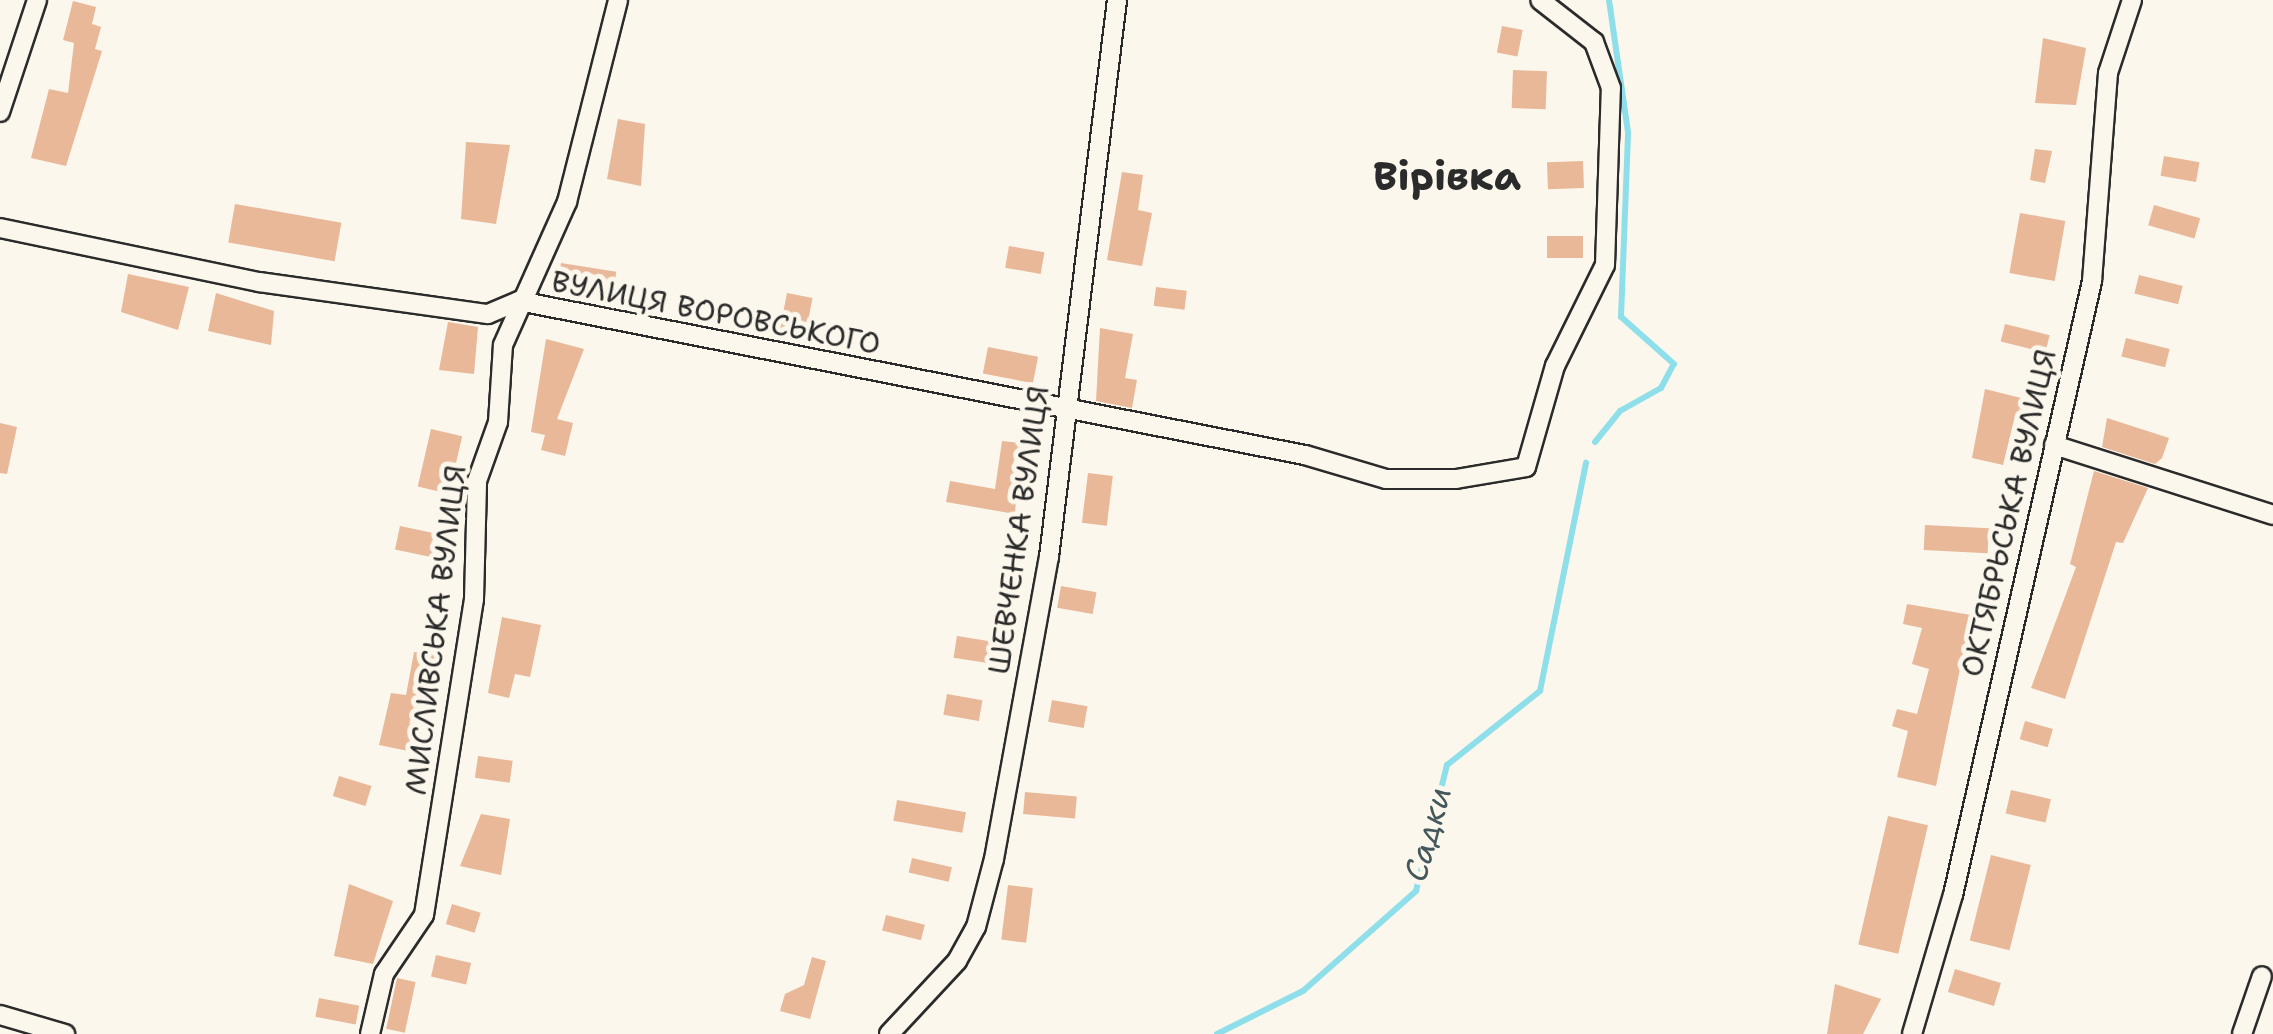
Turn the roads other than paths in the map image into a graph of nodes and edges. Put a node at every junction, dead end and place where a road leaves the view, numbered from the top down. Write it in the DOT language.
graph roads {
  1 [pos="37,0"];
  2 [pos="618,0"];
  3 [pos="1117,0"];
  4 [pos="1540,0"];
  5 [pos="2132,0"];
  6 [pos="0,112"];
  7 [pos="0,228"];
  8 [pos="519,301"];
  9 [pos="488,314"];
  10 [pos="503,345"];
  11 [pos="1064,412"];
  12 [pos="2054,444"];
  13 [pos="2273,515"];
  14 [pos="2262,976"];
  15 [pos="0,1015"];
  16 [pos="64,1034"];
  17 [pos="370,1034"];
  18 [pos="889,1034"];
  19 [pos="1912,1034"];
  20 [pos="2242,1034"];
  1 -- 6 [label="street"];
  2 -- 8 [label="street, МИСЛИВСЬКА ВУЛИЦЯ"];
  3 -- 11 [label="street, ШЕВЧЕНКА ВУЛИЦЯ"];
  4 -- 11 [label="street, ВУЛИЦЯ ВОРОВСЬКОГО"];
  5 -- 12 [label="street, ОКТЯБРЬСЬКА ВУЛИЦЯ"];
  7 -- 9 [label="street"];
  8 -- 9 [label="street, ВУЛИЦЯ ВОРОВСЬКОГО"];
  8 -- 10 [label="street, МИСЛИВСЬКА ВУЛИЦЯ"];
  8 -- 11 [label="street, ВУЛИЦЯ ВОРОВСЬКОГО"];
  9 -- 10 [label="street"];
  10 -- 17 [label="street, МИСЛИВСЬКА ВУЛИЦЯ"];
  11 -- 18 [label="street, ШЕВЧЕНКА ВУЛИЦЯ"];
  12 -- 13 [label="street"];
  12 -- 19 [label="street, ОКТЯБРЬСЬКА ВУЛИЦЯ"];
  14 -- 20 [label="street"];
  15 -- 16 [label="street"];
}
